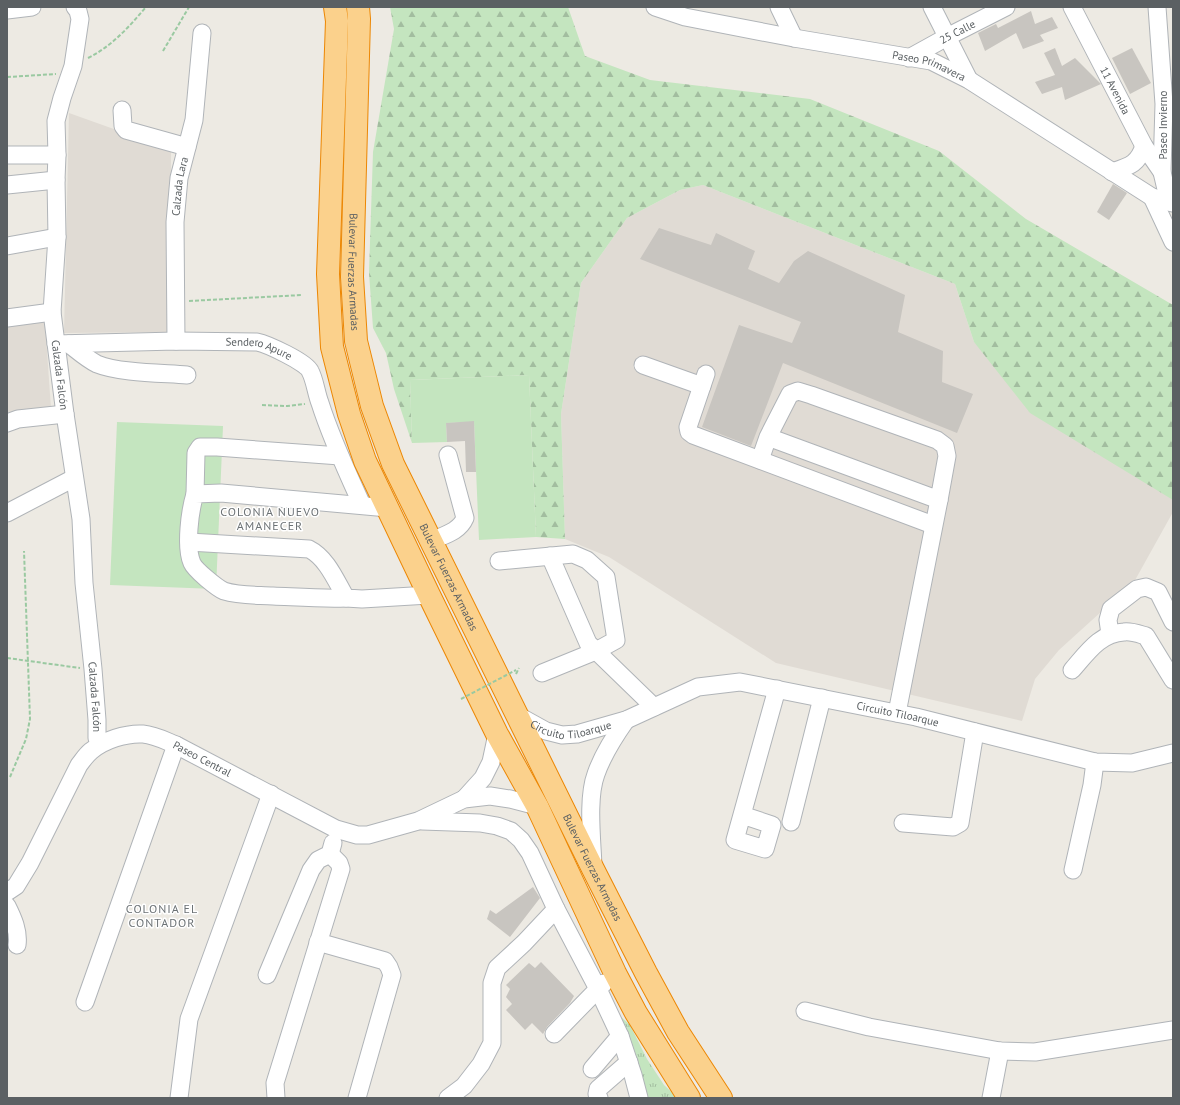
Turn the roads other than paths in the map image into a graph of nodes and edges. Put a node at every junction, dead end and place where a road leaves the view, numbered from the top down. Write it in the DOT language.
graph roads {
  1 [pos="32,7"];
  2 [pos="75,7"];
  3 [pos="335,7"];
  4 [pos="358,7"];
  5 [pos="655,7"];
  6 [pos="778,7"];
  7 [pos="932,7"];
  8 [pos="1006,7"];
  9 [pos="1072,7"];
  10 [pos="1156,7"];
  11 [pos="7,10"];
  12 [pos="202,33"];
  13 [pos="947,37"];
  14 [pos="794,38"];
  15 [pos="908,58"];
  16 [pos="969,80"];
  17 [pos="122,110"];
  18 [pos="1144,146"];
  19 [pos="187,147"];
  20 [pos="58,154"];
  21 [pos="7,155"];
  22 [pos="1112,172"];
  23 [pos="1162,172"];
  24 [pos="56,180"];
  25 [pos="7,185"];
  26 [pos="1152,198"];
  27 [pos="1171,202"];
  28 [pos="56,237"];
  29 [pos="1173,242"];
  30 [pos="7,246"];
  31 [pos="52,312"];
  32 [pos="7,318"];
  33 [pos="176,341"];
  34 [pos="63,344"];
  35 [pos="643,365"];
  36 [pos="187,375"];
  37 [pos="65,414"];
  38 [pos="7,423"];
  39 [pos="768,437"];
  40 [pos="448,455"];
  41 [pos="340,456"];
  42 [pos="760,460"];
  43 [pos="74,478"];
  44 [pos="195,494"];
  45 [pos="939,500"];
  46 [pos="362,505"];
  47 [pos="388,508"];
  48 [pos="7,513"];
  49 [pos="934,525"];
  50 [pos="431,541"];
  51 [pos="188,542"];
  52 [pos="550,556"];
  53 [pos="499,561"];
  54 [pos="428,595"];
  55 [pos="346,598"];
  56 [pos="1173,622"];
  57 [pos="1110,634"];
  58 [pos="616,640"];
  59 [pos="596,651"];
  60 [pos="1072,670"];
  61 [pos="542,673"];
  62 [pos="621,675"];
  63 [pos="1173,680"];
  64 [pos="777,689"];
  65 [pos="822,698"];
  66 [pos="654,707"];
  67 [pos="897,713"];
  68 [pos="517,715"];
  69 [pos="626,720"];
  70 [pos="975,732"];
  71 [pos="497,734"];
  72 [pos="100,744"];
  73 [pos="176,745"];
  74 [pos="1173,754"];
  75 [pos="1095,762"];
  76 [pos="271,794"];
  77 [pos="464,799"];
  78 [pos="537,806"];
  79 [pos="742,815"];
  80 [pos="418,821"];
  81 [pos="791,822"];
  82 [pos="903,824"];
  83 [pos="336,829"];
  84 [pos="330,854"];
  85 [pos="593,869"];
  86 [pos="1073,870"];
  87 [pos="7,892"];
  88 [pos="7,906"];
  89 [pos="556,909"];
  90 [pos="318,942"];
  91 [pos="17,945"];
  92 [pos="615,973"];
  93 [pos="266,975"];
  94 [pos="598,990"];
  95 [pos="85,1002"];
  96 [pos="805,1011"];
  97 [pos="1173,1030"];
  98 [pos="554,1034"];
  99 [pos="620,1036"];
  100 [pos="1000,1051"];
  101 [pos="629,1062"];
  102 [pos="592,1069"];
  103 [pos="179,1098"];
  104 [pos="276,1098"];
  105 [pos="357,1098"];
  106 [pos="448,1098"];
  107 [pos="599,1098"];
  108 [pos="639,1098"];
  109 [pos="689,1098"];
  110 [pos="721,1098"];
  111 [pos="991,1098"];
  1 -- 11 [label="street"];
  2 -- 20 [label="street, Calzada Falcón"];
  3 -- 47 [label="highway, Bulevar Fuerzas Armadas"];
  4 -- 50 [label="highway, Bulevar Fuerzas Armadas"];
  5 -- 14 [label="street, Paseo Primavera"];
  6 -- 14 [label="street"];
  7 -- 13 [label="street"];
  8 -- 13 [label="street, 25 Calle"];
  9 -- 18 [label="street, 11 Avenida"];
  10 -- 23 [label="street, Paseo Invierno"];
  12 -- 19 [label="street, Calzada Lara"];
  13 -- 15 [label="street, 25 Calle"];
  13 -- 16 [label="street"];
  14 -- 15 [label="street, Paseo Primavera"];
  15 -- 16 [label="street, Paseo Primavera"];
  16 -- 22 [label="street, Paseo Primavera"];
  17 -- 19 [label="street"];
  18 -- 22 [label="street"];
  18 -- 23 [label="street, 11 Avenida"];
  19 -- 33 [label="street, Calzada Lara"];
  20 -- 21 [label="street"];
  20 -- 24 [label="street, Calzada Falcón"];
  22 -- 26 [label="street, Paseo Primavera"];
  23 -- 27 [label="street"];
  24 -- 25 [label="street"];
  24 -- 28 [label="street, Calzada Falcón"];
  26 -- 27 [label="street, Paseo Primavera"];
  26 -- 29 [label="street"];
  28 -- 30 [label="street"];
  28 -- 31 [label="street, Calzada Falcón"];
  31 -- 32 [label="street"];
  31 -- 34 [label="street, Calzada Falcón"];
  33 -- 34 [label="street, Sendero Apure"];
  33 -- 41 [label="street, Sendero Apure"];
  34 -- 36 [label="street"];
  34 -- 37 [label="street, Calzada Falcón"];
  35 -- 42 [label="street"];
  37 -- 38 [label="street"];
  37 -- 43 [label="street, Calzada Falcón"];
  39 -- 42 [label="street"];
  39 -- 45 [label="street"];
  39 -- 45 [label="street"];
  40 -- 50 [label="street"];
  41 -- 44 [label="street"];
  41 -- 46 [label="street, Sendero Apure"];
  42 -- 49 [label="street"];
  43 -- 48 [label="street"];
  43 -- 72 [label="street, Calzada Falcón"];
  44 -- 46 [label="street"];
  44 -- 51 [label="street"];
  45 -- 49 [label="street"];
  46 -- 47 [label="street"];
  47 -- 54 [label="highway, Bulevar Fuerzas Armadas"];
  49 -- 67 [label="street"];
  50 -- 68 [label="highway, Bulevar Fuerzas Armadas"];
  51 -- 55 [label="street"];
  51 -- 55 [label="street"];
  52 -- 53 [label="street"];
  52 -- 58 [label="street"];
  52 -- 59 [label="street"];
  54 -- 55 [label="street"];
  54 -- 71 [label="highway, Bulevar Fuerzas Armadas"];
  56 -- 57 [label="street"];
  57 -- 60 [label="street"];
  57 -- 63 [label="street"];
  58 -- 59 [label="street"];
  58 -- 62 [label="street"];
  59 -- 61 [label="street"];
  59 -- 62 [label="street"];
  62 -- 66 [label="street"];
  64 -- 65 [label="street, Circuito Tiloarque"];
  64 -- 66 [label="street, Circuito Tiloarque"];
  64 -- 79 [label="street"];
  65 -- 67 [label="street, Circuito Tiloarque"];
  65 -- 81 [label="street"];
  66 -- 69 [label="street, Circuito Tiloarque"];
  67 -- 70 [label="street, Circuito Tiloarque"];
  68 -- 69 [label="street, Circuito Tiloarque"];
  68 -- 85 [label="highway, Bulevar Fuerzas Armadas"];
  69 -- 85 [label="street, Circuito Tiloarque"];
  70 -- 75 [label="street, Circuito Tiloarque"];
  70 -- 82 [label="street"];
  71 -- 77 [label="street, Paseo Central"];
  71 -- 78 [label="highway, Bulevar Fuerzas Armadas"];
  72 -- 73 [label="street, Paseo Central"];
  72 -- 87 [label="street, Paseo Central"];
  73 -- 76 [label="street, Paseo Central"];
  73 -- 95 [label="street"];
  74 -- 75 [label="street, Circuito Tiloarque"];
  75 -- 86 [label="street"];
  76 -- 83 [label="street, Paseo Central"];
  76 -- 103 [label="street"];
  77 -- 78 [label="street, Paseo Central"];
  77 -- 80 [label="street, Paseo Central"];
  78 -- 92 [label="highway, Bulevar Fuerzas Armadas"];
  80 -- 83 [label="street, Paseo Central"];
  80 -- 89 [label="street"];
  83 -- 84 [label="street"];
  84 -- 90 [label="street"];
  84 -- 93 [label="street"];
  85 -- 110 [label="highway, Bulevar Fuerzas Armadas"];
  88 -- 91 [label="street"];
  89 -- 94 [label="street"];
  89 -- 106 [label="street"];
  90 -- 104 [label="street"];
  90 -- 105 [label="street"];
  92 -- 94 [label="street"];
  92 -- 109 [label="highway, Bulevar Fuerzas Armadas"];
  94 -- 98 [label="street"];
  94 -- 99 [label="street"];
  96 -- 100 [label="street"];
  97 -- 100 [label="street"];
  99 -- 101 [label="street"];
  99 -- 102 [label="street"];
  100 -- 111 [label="street"];
  101 -- 107 [label="street"];
  101 -- 108 [label="street"];
}
